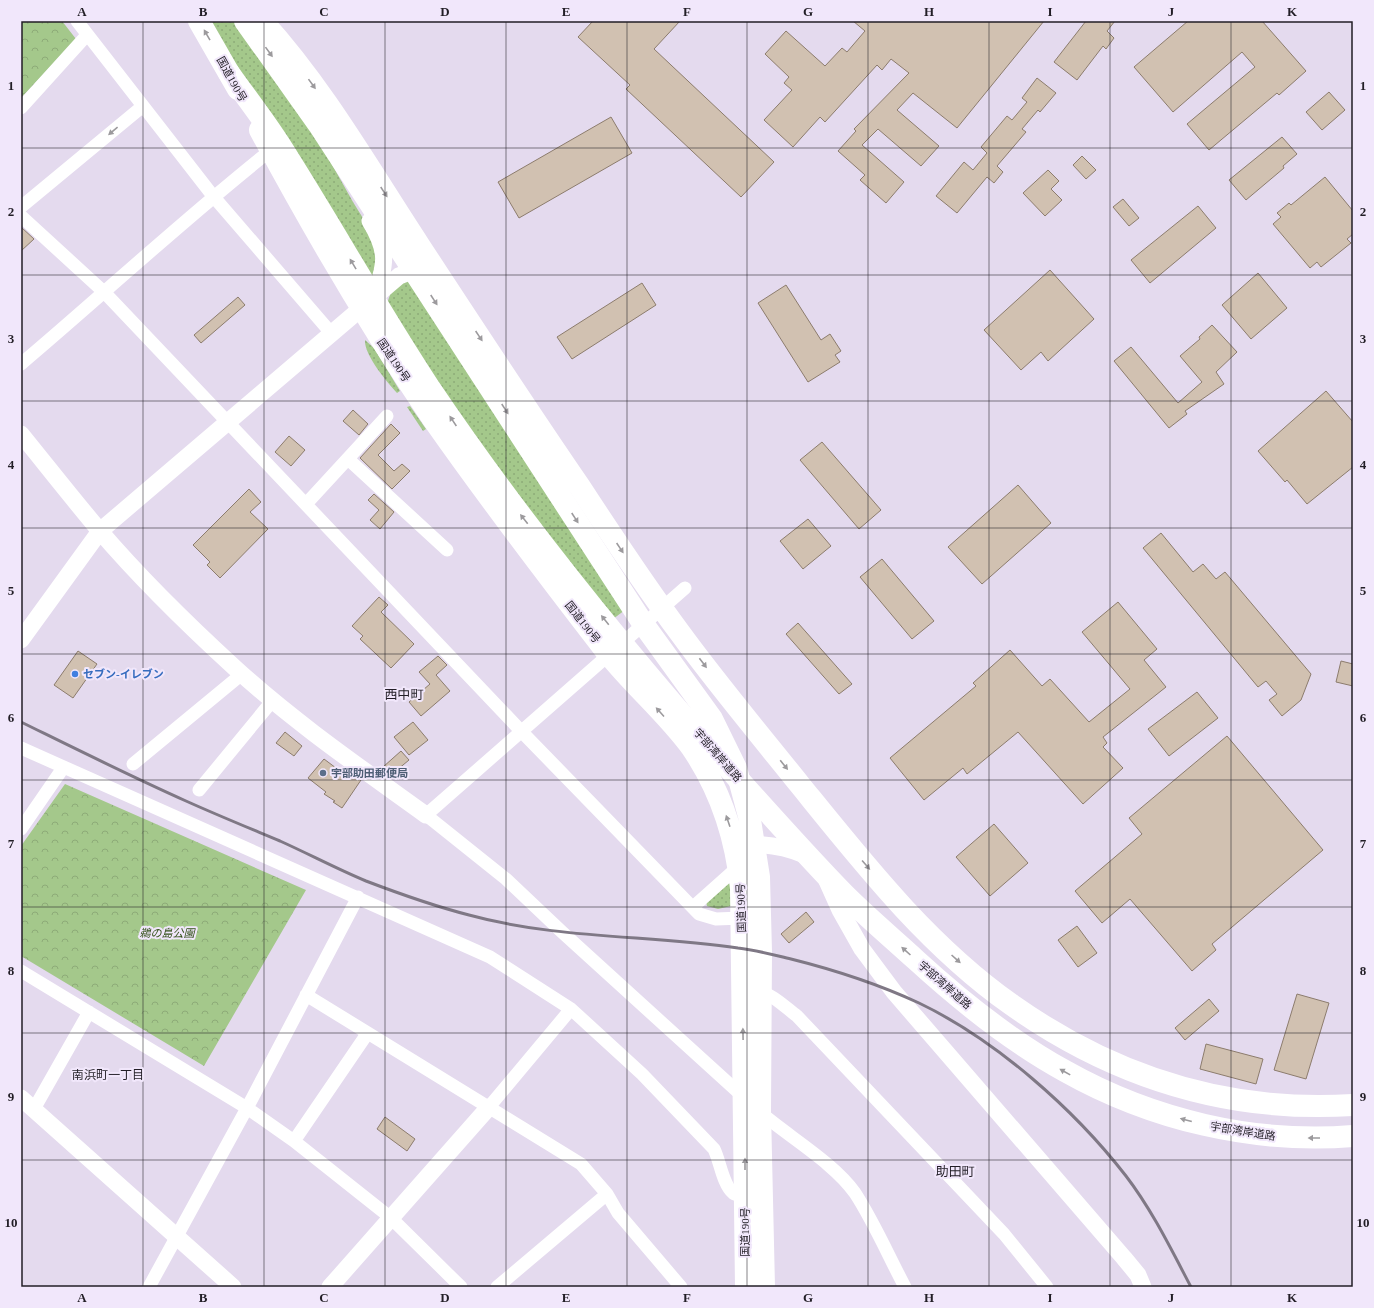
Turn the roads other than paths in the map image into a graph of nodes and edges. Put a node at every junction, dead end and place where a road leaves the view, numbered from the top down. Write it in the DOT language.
graph roads {
  1 [pos="77,21"];
  2 [pos="199,21"];
  3 [pos="246,21"];
  4 [pos="262,21"];
  5 [pos="88,35"];
  6 [pos="229,72"];
  7 [pos="143,106"];
  8 [pos="21,108"];
  9 [pos="319,125"];
  10 [pos="271,150"];
  11 [pos="213,196"];
  12 [pos="21,207"];
  13 [pos="21,216"];
  14 [pos="414,270"];
  15 [pos="444,284"];
  16 [pos="105,292"];
  17 [pos="367,303"];
  18 [pos="332,334"];
  19 [pos="21,364"];
  20 [pos="388,416"];
  21 [pos="227,423"];
  22 [pos="21,434"];
  23 [pos="348,459"];
  24 [pos="306,504"];
  25 [pos="100,531"];
  26 [pos="447,550"];
  27 [pos="685,588"];
  28 [pos="644,624"];
  29 [pos="21,640"];
  30 [pos="608,654"];
  31 [pos="242,674"];
  32 [pos="273,700"];
  33 [pos="522,731"];
  34 [pos="21,748"];
  35 [pos="133,764"];
  36 [pos="63,768"];
  37 [pos="200,790"];
  38 [pos="426,815"];
  39 [pos="21,829"];
  40 [pos="743,852"];
  41 [pos="358,897"];
  42 [pos="693,907"];
  43 [pos="742,918"];
  44 [pos="21,971"];
  45 [pos="752,992"];
  46 [pos="306,995"];
  47 [pos="571,1009"];
  48 [pos="89,1012"];
  49 [pos="367,1034"];
  50 [pos="744,1097"];
  51 [pos="21,1098"];
  52 [pos="1353,1105"];
  53 [pos="488,1107"];
  54 [pos="247,1108"];
  55 [pos="34,1109"];
  56 [pos="760,1112"];
  57 [pos="1353,1136"];
  58 [pos="294,1141"];
  59 [pos="607,1194"];
  60 [pos="745,1197"];
  61 [pos="391,1218"];
  62 [pos="176,1237"];
  63 [pos="149,1287"];
  64 [pos="233,1287"];
  65 [pos="330,1287"];
  66 [pos="461,1287"];
  67 [pos="497,1287"];
  68 [pos="681,1287"];
  69 [pos="746,1287"];
  70 [pos="764,1287"];
  71 [pos="906,1287"];
  72 [pos="1046,1287"];
  73 [pos="1143,1287"];
  1 -- 5 [label="street"];
  6 -- 2 [label="highway, 国道190号, one-way"];
  3 -- 9 [label="highway, 国道190号, one-way"];
  4 -- 15 [label="highway, one-way"];
  5 -- 7 [label="street"];
  5 -- 8 [label="street"];
  6 -- 10 [label="highway, 国道190号"];
  17 -- 6 [label="highway, one-way"];
  7 -- 11 [label="street"];
  7 -- 12 [label="street, one-way"];
  9 -- 14 [label="highway, 国道190号"];
  9 -- 17 [label="street"];
  10 -- 11 [label="street"];
  10 -- 17 [label="highway, 国道190号"];
  11 -- 16 [label="street"];
  11 -- 18 [label="street"];
  13 -- 16 [label="street"];
  14 -- 15 [label="street"];
  14 -- 17 [label="street"];
  14 -- 28 [label="highway, 国道190号, one-way"];
  15 -- 52 [label="highway, one-way"];
  16 -- 19 [label="street"];
  16 -- 21 [label="street"];
  17 -- 18 [label="street"];
  17 -- 30 [label="highway, 国道190号"];
  57 -- 17 [label="highway, 宇部湾岸道路, one-way"];
  18 -- 21 [label="street"];
  20 -- 23 [label="street"];
  21 -- 24 [label="street"];
  21 -- 25 [label="street"];
  22 -- 25 [label="street"];
  23 -- 24 [label="street"];
  23 -- 26 [label="street"];
  24 -- 33 [label="street"];
  25 -- 29 [label="street"];
  25 -- 31 [label="street"];
  27 -- 28 [label="street"];
  28 -- 30 [label="street"];
  28 -- 40 [label="highway, 国道190号"];
  30 -- 33 [label="street"];
  40 -- 30 [label="highway, 国道190号, one-way"];
  31 -- 32 [label="street"];
  31 -- 35 [label="street"];
  32 -- 37 [label="street"];
  32 -- 38 [label="street"];
  33 -- 38 [label="street"];
  33 -- 42 [label="street"];
  34 -- 36 [label="street"];
  36 -- 39 [label="street"];
  36 -- 41 [label="street"];
  38 -- 50 [label="street"];
  40 -- 42 [label="street"];
  40 -- 43 [label="highway, 国道190号"];
  40 -- 45 [label="highway, 国道190号"];
  40 -- 73 [label="street"];
  41 -- 46 [label="street"];
  41 -- 47 [label="street"];
  42 -- 43 [label="street"];
  43 -- 45 [label="highway, 国道190号"];
  44 -- 48 [label="street"];
  50 -- 45 [label="highway, 国道190号, one-way"];
  45 -- 56 [label="highway, 国道190号"];
  45 -- 72 [label="street"];
  46 -- 49 [label="street"];
  46 -- 54 [label="street"];
  47 -- 53 [label="street"];
  47 -- 60 [label="street"];
  48 -- 54 [label="street"];
  48 -- 55 [label="street"];
  49 -- 53 [label="street"];
  49 -- 58 [label="street"];
  50 -- 56 [label="street"];
  60 -- 50 [label="highway, 国道190号, one-way"];
  51 -- 55 [label="street"];
  53 -- 59 [label="street"];
  53 -- 61 [label="street"];
  54 -- 58 [label="street"];
  54 -- 62 [label="street"];
  55 -- 62 [label="street"];
  56 -- 70 [label="highway, 国道190号"];
  56 -- 71 [label="street"];
  58 -- 61 [label="street"];
  59 -- 67 [label="street"];
  59 -- 68 [label="street"];
  60 -- 69 [label="highway, 国道190号"];
  61 -- 65 [label="street"];
  61 -- 66 [label="street"];
  62 -- 63 [label="street"];
  62 -- 64 [label="street"];
}
